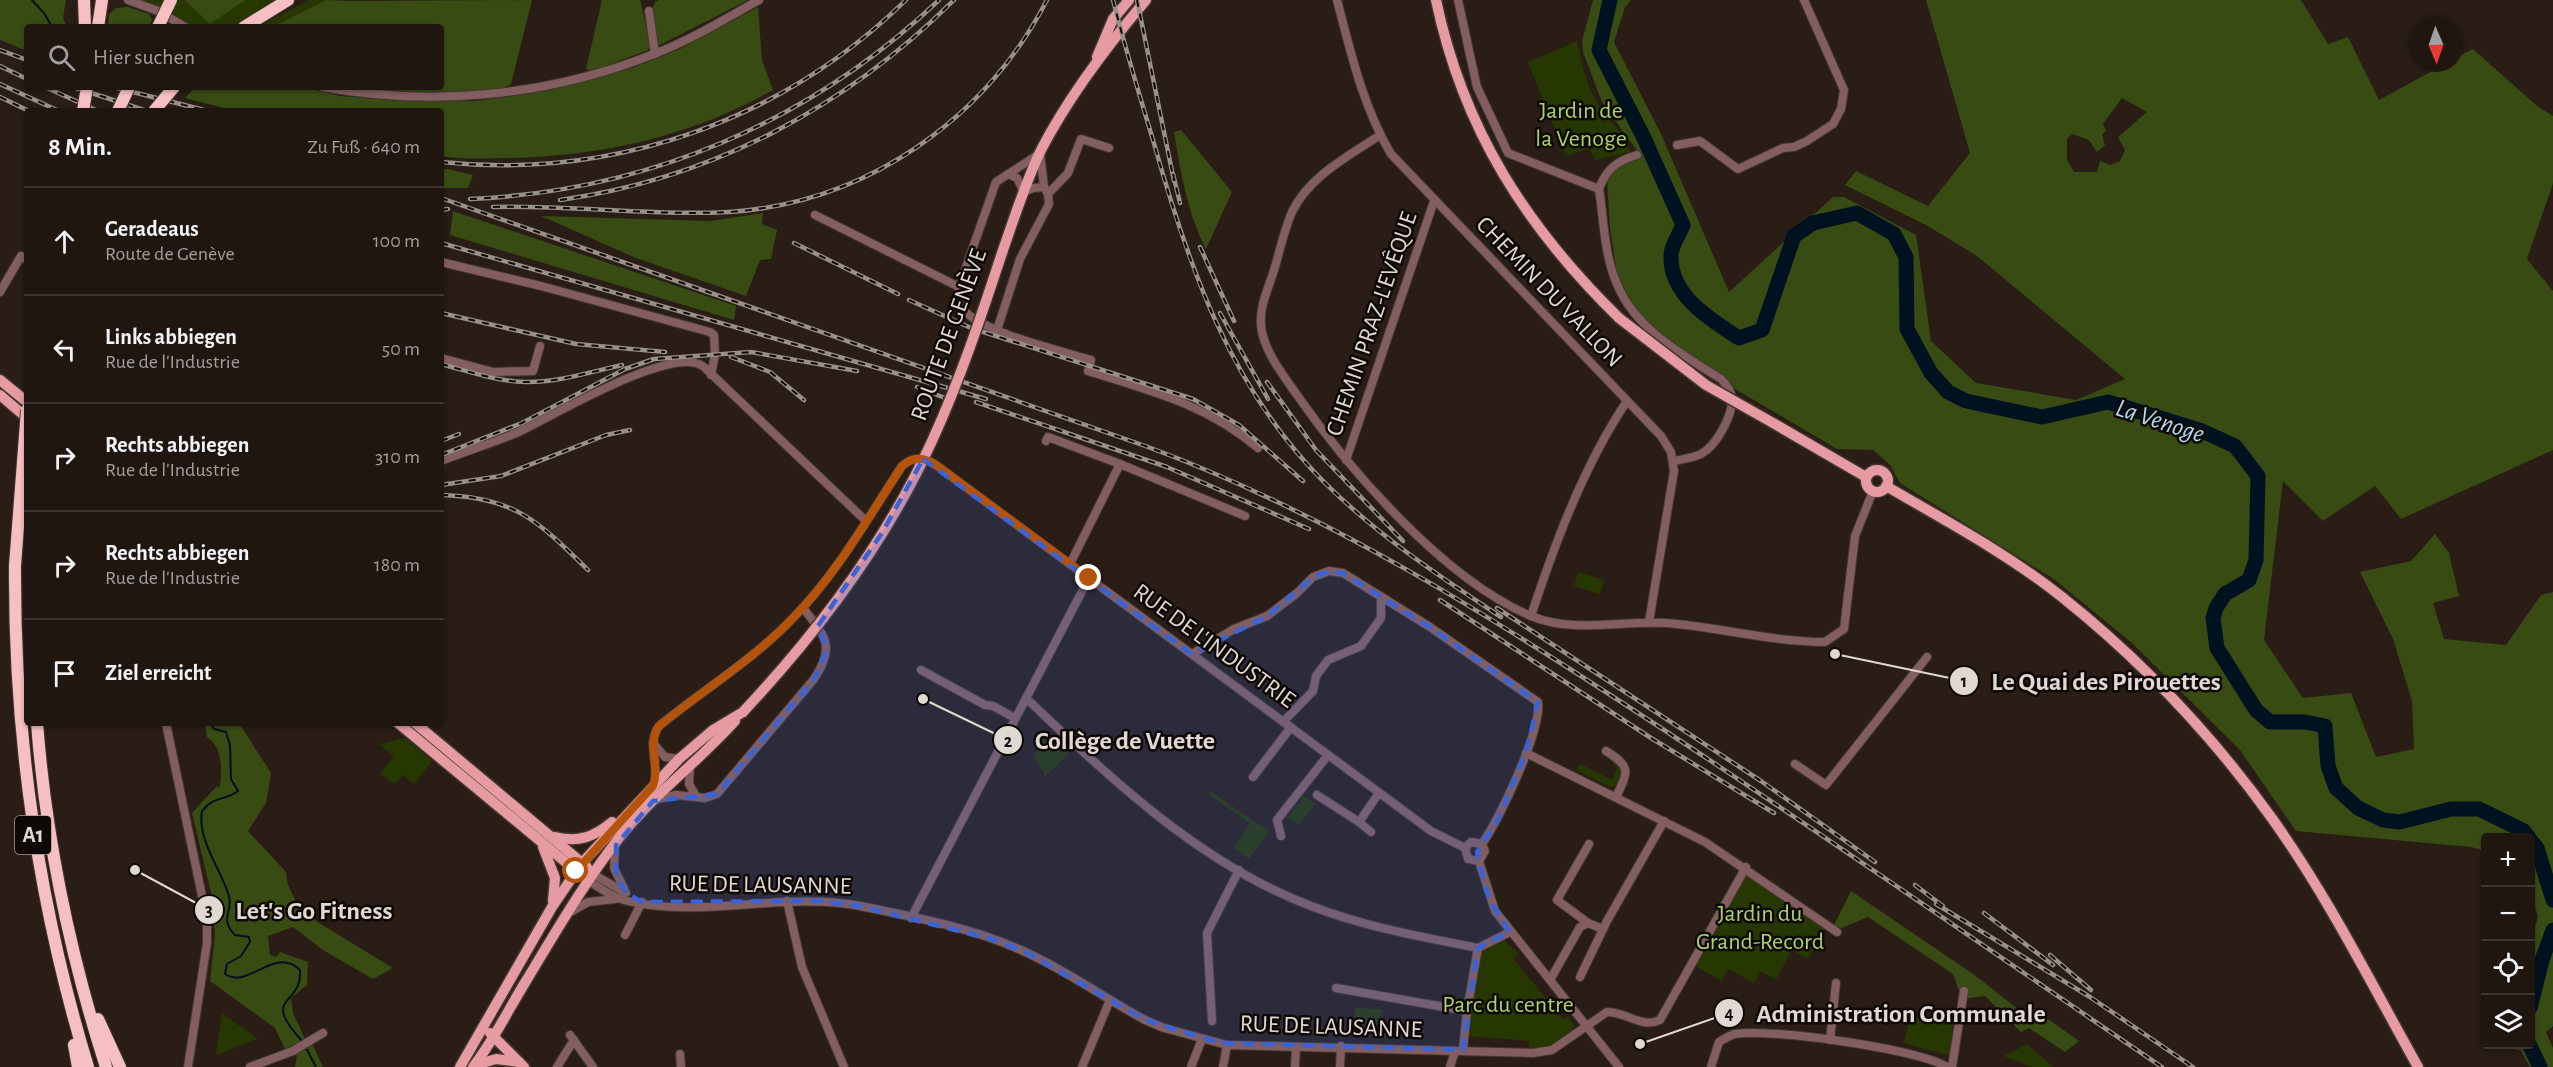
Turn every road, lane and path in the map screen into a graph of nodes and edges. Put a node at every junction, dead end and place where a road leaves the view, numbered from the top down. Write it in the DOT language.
graph roads {
  1 [pos="84,0"];
  2 [pos="102,0"];
  3 [pos="128,0"];
  4 [pos="171,0"];
  5 [pos="288,0"];
  6 [pos="759,0"];
  7 [pos="1129,0"];
  8 [pos="1146,0"];
  9 [pos="1337,0"];
  10 [pos="1436,0"];
  11 [pos="1458,0"];
  12 [pos="1804,0"];
  13 [pos="649,11"];
  14 [pos="85,24"];
  15 [pos="98,24"];
  16 [pos="159,24"];
  17 [pos="180,24"];
  18 [pos="249,24"];
  19 [pos="655,54"];
  20 [pos="1087,76"];
  21 [pos="82,90"];
  22 [pos="86,90"];
  23 [pos="128,90"];
  24 [pos="172,90"];
  25 [pos="349,90"];
  26 [pos="82,108"];
  27 [pos="83,108"];
  28 [pos="119,108"];
  29 [pos="156,108"];
  30 [pos="1380,135"];
  31 [pos="1677,145"];
  32 [pos="1109,148"];
  33 [pos="1040,153"];
  34 [pos="1637,155"];
  35 [pos="1008,174"];
  36 [pos="1599,189"];
  37 [pos="1046,191"];
  38 [pos="1024,192"];
  39 [pos="1434,201"];
  40 [pos="814,215"];
  41 [pos="24,258"];
  42 [pos="444,263"];
  43 [pos="959,287"];
  44 [pos="0,292"];
  45 [pos="997,330"];
  46 [pos="540,346"];
  47 [pos="444,359"];
  48 [pos="711,375"];
  49 [pos="0,380"];
  50 [pos="0,395"];
  51 [pos="24,400"];
  52 [pos="1627,401"];
  53 [pos="24,415"];
  54 [pos="1046,441"];
  55 [pos="1258,448"];
  56 [pos="24,449"];
  57 [pos="444,460"];
  58 [pos="1347,460"];
  59 [pos="1674,461"];
  60 [pos="1119,464"];
  61 [pos="1866,477"];
  62 [pos="1886,486"];
  63 [pos="1873,491"];
  64 [pos="1245,516"];
  65 [pos="866,521"];
  66 [pos="1070,564"];
  67 [pos="1089,578"];
  68 [pos="1381,598"];
  69 [pos="803,608"];
  70 [pos="1532,616"];
  71 [pos="1648,622"];
  72 [pos="1192,654"];
  73 [pos="1927,657"];
  74 [pos="921,670"];
  75 [pos="1026,698"];
  76 [pos="743,712"];
  77 [pos="1015,718"];
  78 [pos="1287,724"];
  79 [pos="37,726"];
  80 [pos="167,726"];
  81 [pos="402,726"];
  82 [pos="419,726"];
  83 [pos="653,743"];
  84 [pos="1606,751"];
  85 [pos="1526,753"];
  86 [pos="1328,755"];
  87 [pos="679,759"];
  88 [pos="1795,764"];
  89 [pos="690,767"];
  90 [pos="1252,777"];
  91 [pos="1379,793"];
  92 [pos="650,794"];
  93 [pos="1317,795"];
  94 [pos="696,796"];
  95 [pos="1616,797"];
  96 [pos="1664,820"];
  97 [pos="1359,822"];
  98 [pos="1371,832"];
  99 [pos="1281,836"];
  100 [pos="552,837"];
  101 [pos="619,838"];
  102 [pos="540,842"];
  103 [pos="1482,844"];
  104 [pos="1589,844"];
  105 [pos="1465,848"];
  106 [pos="1479,861"];
  107 [pos="579,867"];
  108 [pos="1746,867"];
  109 [pos="1239,870"];
  110 [pos="591,877"];
  111 [pos="624,896"];
  112 [pos="787,901"];
  113 [pos="642,902"];
  114 [pos="552,907"];
  115 [pos="566,915"];
  116 [pos="910,918"];
  117 [pos="1588,923"];
  118 [pos="1603,929"];
  119 [pos="1509,932"];
  120 [pos="1837,932"];
  121 [pos="626,935"];
  122 [pos="1478,948"];
  123 [pos="62,976"];
  124 [pos="79,977"];
  125 [pos="1580,978"];
  126 [pos="1550,980"];
  127 [pos="1836,983"];
  128 [pos="1336,988"];
  129 [pos="1964,991"];
  130 [pos="1110,1000"];
  131 [pos="1467,1011"];
  132 [pos="1212,1021"];
  133 [pos="1586,1025"];
  134 [pos="484,1028"];
  135 [pos="323,1033"];
  136 [pos="494,1037"];
  137 [pos="1202,1039"];
  138 [pos="1830,1040"];
  139 [pos="1227,1045"];
  140 [pos="1341,1046"];
  141 [pos="1296,1047"];
  142 [pos="1459,1051"];
  143 [pos="680,1054"];
  144 [pos="521,1064"];
  145 [pos="474,1066"];
  146 [pos="78,1067"];
  147 [pos="88,1067"];
  148 [pos="105,1067"];
  149 [pos="120,1067"];
  150 [pos="188,1067"];
  151 [pos="250,1067"];
  152 [pos="460,1067"];
  153 [pos="557,1067"];
  154 [pos="593,1067"];
  155 [pos="681,1067"];
  156 [pos="844,1067"];
  157 [pos="1082,1067"];
  158 [pos="1191,1067"];
  159 [pos="1223,1067"];
  160 [pos="1295,1067"];
  161 [pos="1340,1067"];
  162 [pos="1450,1067"];
  163 [pos="1619,1067"];
  164 [pos="1711,1067"];
  165 [pos="1947,1067"];
  166 [pos="1952,1067"];
  167 [pos="2418,1067"];
  1 -- 14 [label="highway"];
  2 -- 15 [label="highway"];
  3 -- 17 [label="street"];
  4 -- 16 [label="highway, bridge"];
  5 -- 18 [label="highway"];
  6 -- 19 [label="street"];
  7 -- 20 [label="main road, ROUTE DE GENÈVE"];
  8 -- 20 [label="main road, ROUTE DE GENÈVE"];
  9 -- 30 [label="street, CHEMIN DU VALLON"];
  10 -- 61 [label="main road, bridge"];
  11 -- 36 [label="street"];
  12 -- 31 [label="street"];
  13 -- 19 [label="street"];
  19 -- 25 [label="street"];
  20 -- 33 [label="main road, ROUTE DE GENÈVE"];
  21 -- 26 [label="highway, bridge"];
  22 -- 27 [label="highway, bridge"];
  23 -- 28 [label="highway, bridge"];
  24 -- 29 [label="highway, bridge"];
  30 -- 39 [label="street, CHEMIN DU VALLON"];
  30 -- 58 [label="street"];
  32 -- 37 [label="street"];
  33 -- 35 [label="street"];
  33 -- 37 [label="street"];
  33 -- 38 [label="main road, ROUTE DE GENÈVE"];
  34 -- 36 [label="street"];
  35 -- 38 [label="street"];
  35 -- 43 [label="street"];
  36 -- 59 [label="street"];
  37 -- 38 [label="street"];
  37 -- 45 [label="street"];
  38 -- 76 [label="main road, ROUTE DE GENÈVE, bridge"];
  39 -- 52 [label="street, CHEMIN DU VALLON"];
  39 -- 58 [label="street, CHEMIN PRAZ-L'EVÊQUE"];
  40 -- 43 [label="street"];
  41 -- 44 [label="street"];
  42 -- 48 [label="street"];
  43 -- 45 [label="street"];
  45 -- 55 [label="street"];
  46 -- 47 [label="street"];
  48 -- 57 [label="street"];
  48 -- 65 [label="street"];
  49 -- 51 [label="main road"];
  50 -- 53 [label="main road"];
  52 -- 59 [label="street, CHEMIN DU VALLON"];
  52 -- 70 [label="street"];
  54 -- 60 [label="street"];
  56 -- 123 [label="highway, A1, bridge"];
  58 -- 70 [label="street"];
  59 -- 71 [label="street"];
  60 -- 64 [label="street"];
  60 -- 66 [label="street"];
  61 -- 62 [label="main road"];
  61 -- 63 [label="main road"];
  62 -- 63 [label="main road"];
  62 -- 167 [label="main road"];
  63 -- 71 [label="street"];
  65 -- 66 [label="street, RUE DE L'INDUSTRIE"];
  65 -- 69 [label="street, RUE DE L'INDUSTRIE"];
  66 -- 67 [label="street, RUE DE L'INDUSTRIE"];
  67 -- 72 [label="street, RUE DE L'INDUSTRIE"];
  67 -- 75 [label="street"];
  68 -- 72 [label="street"];
  68 -- 78 [label="street"];
  68 -- 85 [label="street"];
  69 -- 83 [label="street, RUE DE L'INDUSTRIE"];
  69 -- 94 [label="street"];
  70 -- 71 [label="street"];
  72 -- 78 [label="street, RUE DE L'INDUSTRIE"];
  73 -- 88 [label="street"];
  74 -- 77 [label="street"];
  75 -- 77 [label="street"];
  75 -- 109 [label="street"];
  76 -- 87 [label="main road, ROUTE DE GENÈVE"];
  76 -- 89 [label="main road, ROUTE DE GENÈVE"];
  77 -- 116 [label="street"];
  78 -- 86 [label="street, RUE DE L'INDUSTRIE"];
  78 -- 90 [label="street, RUE DE L'INDUSTRIE"];
  79 -- 124 [label="highway, A1"];
  80 -- 150 [label="street"];
  81 -- 102 [label="main road"];
  82 -- 100 [label="main road"];
  83 -- 87 [label="street"];
  83 -- 92 [label="street"];
  84 -- 95 [label="street"];
  85 -- 95 [label="street"];
  85 -- 103 [label="street"];
  86 -- 91 [label="street, RUE DE L'INDUSTRIE"];
  86 -- 99 [label="street"];
  87 -- 92 [label="main road, ROUTE DE GENÈVE"];
  89 -- 92 [label="main road, ROUTE DE GENÈVE"];
  89 -- 94 [label="street"];
  91 -- 97 [label="street"];
  91 -- 105 [label="street, RUE DE L'INDUSTRIE"];
  92 -- 94 [label="street"];
  92 -- 100 [label="main road"];
  92 -- 101 [label="main road, ROUTE DE GENÈVE"];
  92 -- 107 [label="main road, ROUTE DE GENÈVE"];
  93 -- 97 [label="street"];
  95 -- 96 [label="street"];
  96 -- 108 [label="street"];
  96 -- 118 [label="street"];
  97 -- 98 [label="street"];
  100 -- 107 [label="main road"];
  101 -- 110 [label="main road, ROUTE DE GENÈVE"];
  101 -- 111 [label="street"];
  102 -- 107 [label="main road"];
  102 -- 114 [label="main road"];
  103 -- 105 [label="street"];
  103 -- 106 [label="street"];
  104 -- 117 [label="street"];
  105 -- 106 [label="street"];
  106 -- 119 [label="street"];
  107 -- 110 [label="main road, RUE DE LAUSANNE"];
  107 -- 114 [label="main road, ROUTE DE GENÈVE"];
  108 -- 120 [label="street"];
  108 -- 133 [label="street, RUE DE LAUSANNE"];
  109 -- 122 [label="street"];
  109 -- 132 [label="street"];
  110 -- 111 [label="street, RUE DE LAUSANNE"];
  110 -- 115 [label="main road, ROUTE DE GENÈVE"];
  111 -- 113 [label="street, RUE DE LAUSANNE"];
  111 -- 115 [label="street"];
  112 -- 113 [label="street, RUE DE LAUSANNE"];
  112 -- 116 [label="street, RUE DE LAUSANNE"];
  112 -- 156 [label="street"];
  113 -- 121 [label="street, RUE DE LAUSANNE"];
  114 -- 134 [label="main road, ROUTE DE GENÈVE"];
  115 -- 136 [label="main road, ROUTE DE GENÈVE"];
  116 -- 130 [label="street, RUE DE LAUSANNE"];
  117 -- 118 [label="street"];
  117 -- 126 [label="street"];
  118 -- 125 [label="street"];
  119 -- 122 [label="street"];
  119 -- 126 [label="street"];
  122 -- 131 [label="street"];
  123 -- 146 [label="highway"];
  123 -- 147 [label="highway, A1"];
  124 -- 148 [label="highway, A1"];
  124 -- 149 [label="highway"];
  126 -- 133 [label="street"];
  127 -- 138 [label="street"];
  128 -- 131 [label="street"];
  129 -- 166 [label="street"];
  130 -- 137 [label="street, RUE DE LAUSANNE"];
  130 -- 157 [label="street"];
  131 -- 142 [label="street"];
  133 -- 142 [label="street, RUE DE LAUSANNE"];
  133 -- 163 [label="street"];
  134 -- 136 [label="main road"];
  134 -- 152 [label="main road, ROUTE DE GENÈVE"];
  135 -- 151 [label="street"];
  136 -- 144 [label="main road"];
  136 -- 145 [label="main road, ROUTE DE GENÈVE"];
  137 -- 139 [label="street, RUE DE LAUSANNE"];
  137 -- 158 [label="street"];
  138 -- 164 [label="street"];
  138 -- 165 [label="street"];
  139 -- 141 [label="street, RUE DE LAUSANNE"];
  139 -- 159 [label="street"];
  140 -- 141 [label="street, RUE DE LAUSANNE"];
  140 -- 142 [label="street, RUE DE LAUSANNE"];
  140 -- 161 [label="street"];
  141 -- 160 [label="street"];
  142 -- 162 [label="street"];
  143 -- 155 [label="street"];
  144 -- 145 [label="main road"];
  153 -- 154 [label="street"];
}
